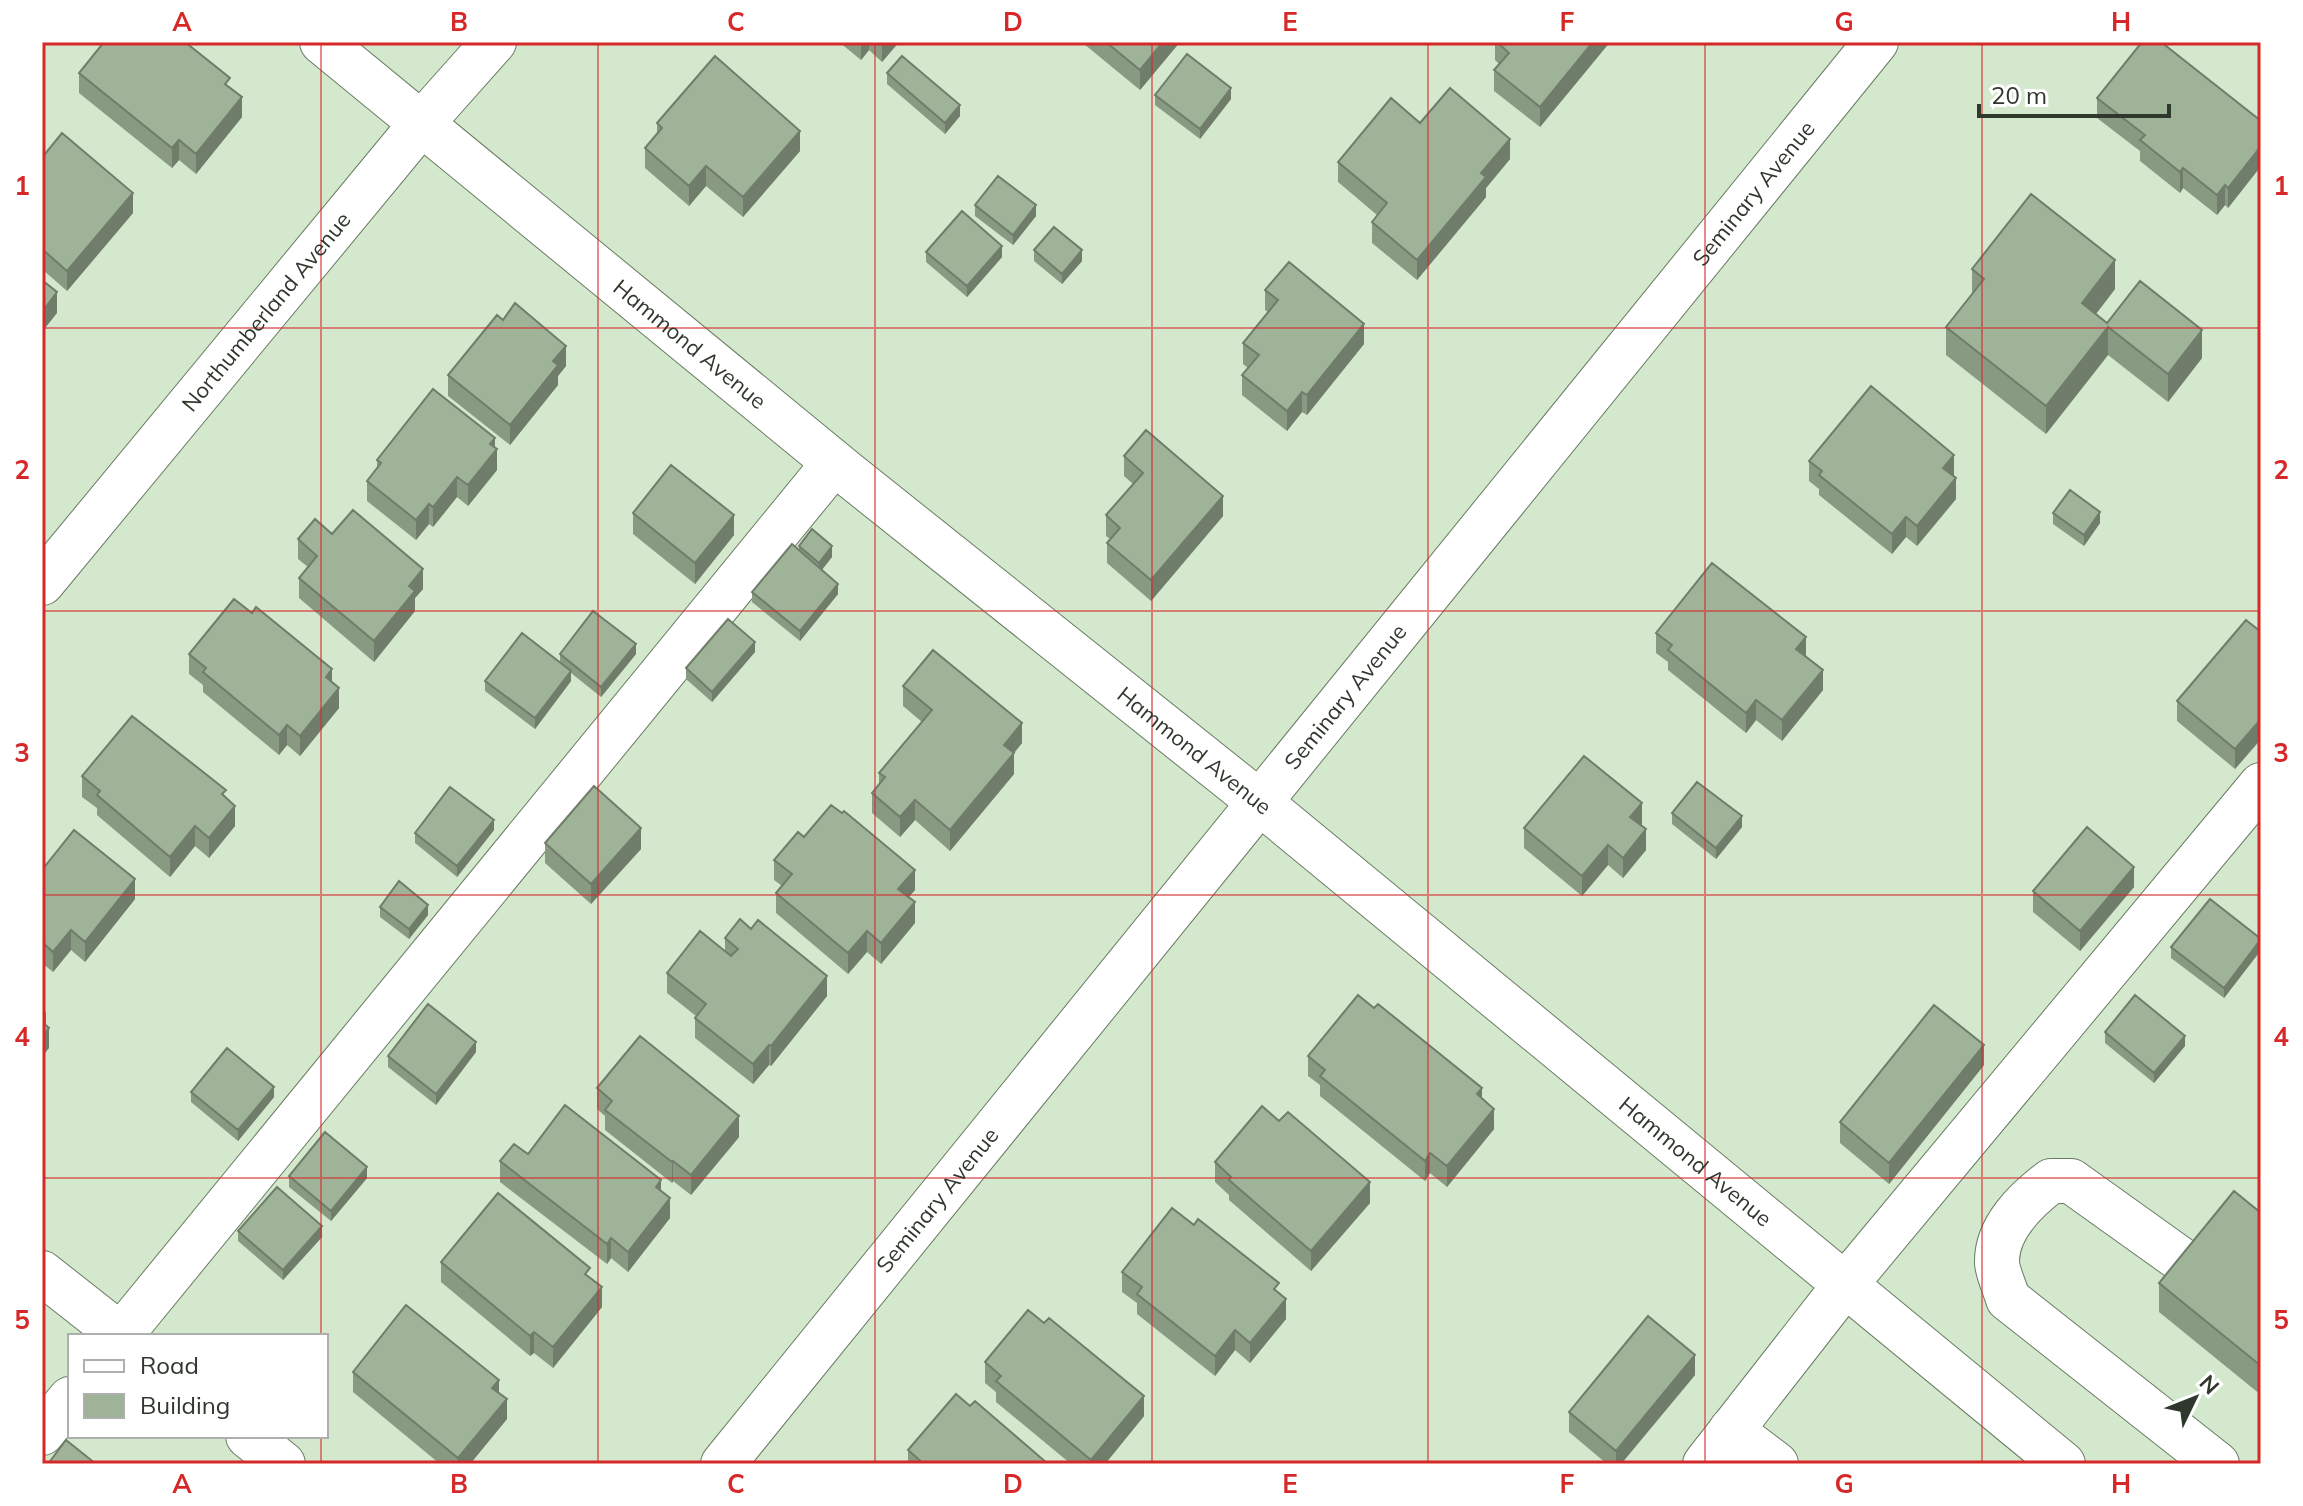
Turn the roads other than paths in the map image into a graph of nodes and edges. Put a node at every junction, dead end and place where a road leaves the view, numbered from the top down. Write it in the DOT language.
graph roads {
  1 [pos="322,42"];
  2 [pos="494,42"];
  3 [pos="1876,42"];
  4 [pos="421,124"];
  5 [pos="834,463"];
  6 [pos="42,583"];
  7 [pos="2261,785"];
  8 [pos="1258,801"];
  9 [pos="2194,1269"];
  10 [pos="42,1273"];
  11 [pos="1844,1286"];
  12 [pos="118,1334"];
  13 [pos="123,1334"];
  14 [pos="68,1401"];
  15 [pos="1731,1430"];
  16 [pos="42,1433"];
  17 [pos="250,1438"];
  18 [pos="283,1464"];
  19 [pos="723,1464"];
  20 [pos="1705,1464"];
  21 [pos="1776,1464"];
  22 [pos="2063,1464"];
  23 [pos="2217,1464"];
  1 -- 4 [label="street, Hammond Avenue"];
  2 -- 4 [label="street, Northumberland Avenue"];
  3 -- 8 [label="street, Seminary Avenue"];
  4 -- 5 [label="street, Hammond Avenue"];
  4 -- 6 [label="street, Northumberland Avenue"];
  5 -- 8 [label="street, Hammond Avenue"];
  5 -- 13 [label="street"];
  7 -- 11 [label="street"];
  8 -- 11 [label="street, Hammond Avenue"];
  8 -- 19 [label="street, Seminary Avenue"];
  9 -- 23 [label="street"];
  10 -- 12 [label="street"];
  11 -- 15 [label="street"];
  11 -- 22 [label="street, Hammond Avenue"];
  14 -- 16 [label="street"];
  15 -- 20 [label="street"];
  15 -- 21 [label="street"];
  17 -- 18 [label="street"];
}
